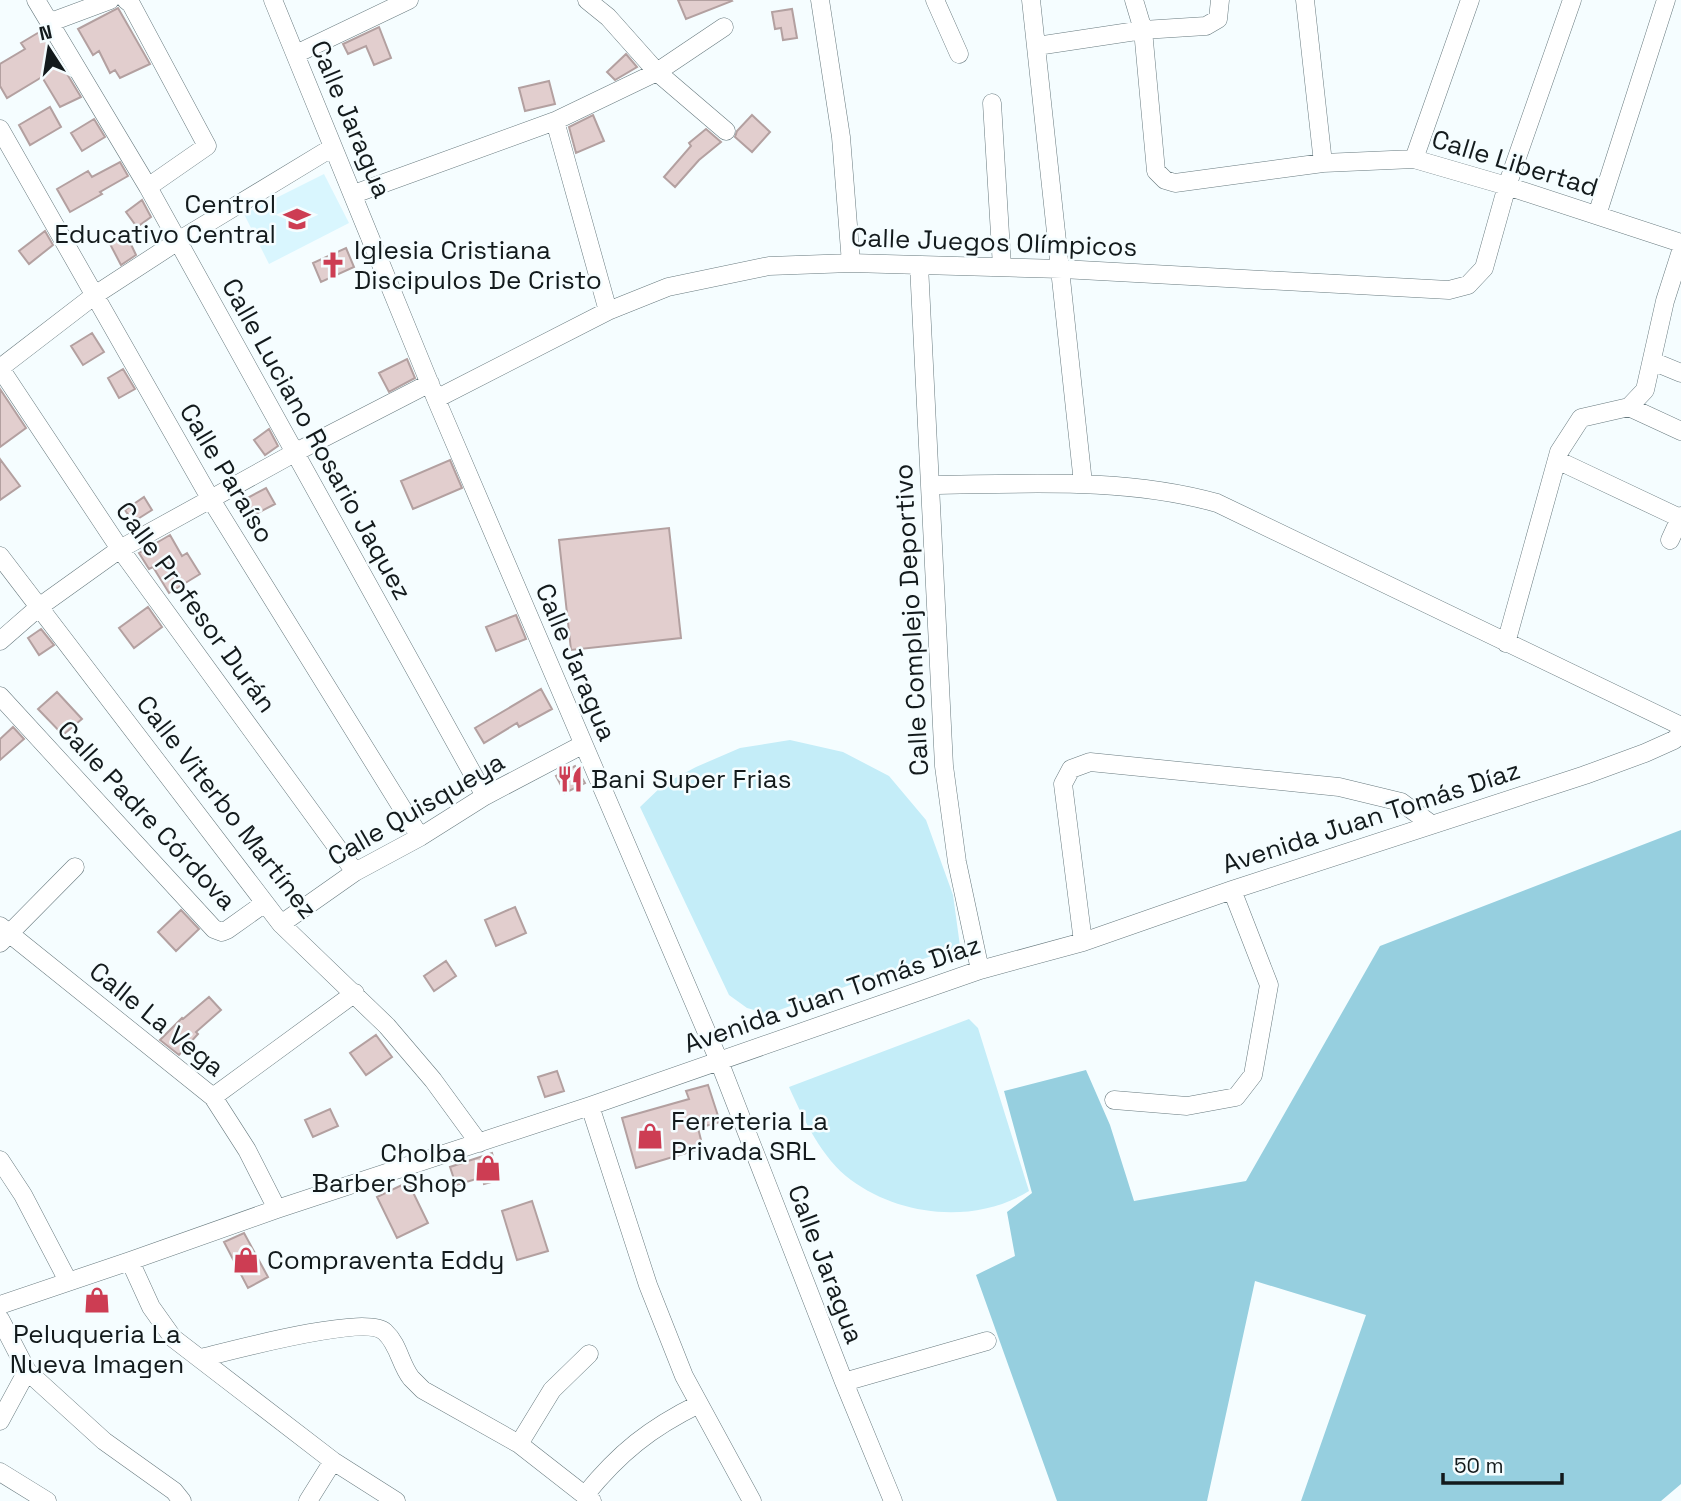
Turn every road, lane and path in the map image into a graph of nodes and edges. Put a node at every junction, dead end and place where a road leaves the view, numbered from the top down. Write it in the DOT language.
graph roads {
  1 [pos="36,0"];
  2 [pos="110,0"];
  3 [pos="126,0"];
  4 [pos="273,0"];
  5 [pos="409,0"];
  6 [pos="587,0"];
  7 [pos="820,0"];
  8 [pos="935,0"];
  9 [pos="1031,0"];
  10 [pos="1134,0"];
  11 [pos="1220,0"];
  12 [pos="1305,0"];
  13 [pos="1470,0"];
  14 [pos="1572,0"];
  15 [pos="1666,0"];
  16 [pos="51,22"];
  17 [pos="724,27"];
  18 [pos="1143,30"];
  19 [pos="1037,46"];
  20 [pos="296,54"];
  21 [pos="959,54"];
  22 [pos="657,72"];
  23 [pos="992,103"];
  24 [pos="555,121"];
  25 [pos="0,129"];
  26 [pos="726,131"];
  27 [pos="333,147"];
  28 [pos="1414,159"];
  29 [pos="1323,163"];
  30 [pos="1507,186"];
  31 [pos="148,187"];
  32 [pos="354,194"];
  33 [pos="1597,215"];
  34 [pos="178,241"];
  35 [pos="1681,243"];
  36 [pos="1681,251"];
  37 [pos="851,263"];
  38 [pos="919,265"];
  39 [pos="1002,268"];
  40 [pos="1062,269"];
  41 [pos="95,295"];
  42 [pos="608,311"];
  43 [pos="1652,361"];
  44 [pos="0,368"];
  45 [pos="1681,373"];
  46 [pos="433,391"];
  47 [pos="1629,407"];
  48 [pos="1681,431"];
  49 [pos="296,452"];
  50 [pos="1557,460"];
  51 [pos="1083,483"];
  52 [pos="930,485"];
  53 [pos="210,498"];
  54 [pos="1680,517"];
  55 [pos="1670,540"];
  56 [pos="120,549"];
  57 [pos="0,556"];
  58 [pos="39,607"];
  59 [pos="0,641"];
  60 [pos="1506,643"];
  61 [pos="0,696"];
  62 [pos="1681,726"];
  63 [pos="1681,734"];
  64 [pos="582,745"];
  65 [pos="485,796"];
  66 [pos="1431,824"];
  67 [pos="420,837"];
  68 [pos="75,867"];
  69 [pos="355,872"];
  70 [pos="1232,890"];
  71 [pos="265,903"];
  72 [pos="281,924"];
  73 [pos="3,935"];
  74 [pos="1083,942"];
  75 [pos="980,970"];
  76 [pos="355,993"];
  77 [pos="719,1061"];
  78 [pos="213,1097"];
  79 [pos="1114,1100"];
  80 [pos="590,1106"];
  81 [pos="479,1143"];
  82 [pos="0,1160"];
  83 [pos="278,1209"];
  84 [pos="130,1261"];
  85 [pos="68,1281"];
  86 [pos="0,1305"];
  87 [pos="0,1319"];
  88 [pos="987,1341"];
  89 [pos="589,1354"];
  90 [pos="201,1358"];
  91 [pos="27,1371"];
  92 [pos="844,1382"];
  93 [pos="699,1405"];
  94 [pos="0,1421"];
  95 [pos="519,1444"];
  96 [pos="333,1461"];
  97 [pos="0,1472"];
  98 [pos="589,1498"];
  99 [pos="47,1501"];
  100 [pos="182,1501"];
  101 [pos="308,1501"];
  102 [pos="396,1501"];
  103 [pos="752,1501"];
  104 [pos="893,1501"];
  1 -- 16 [label="street, Calle Luciano Rosario Jaquez"];
  2 -- 16 [label="street"];
  3 -- 31 [label="street"];
  4 -- 20 [label="street, Calle Jaragua"];
  5 -- 20 [label="street"];
  6 -- 22 [label="street"];
  7 -- 37 [label="street"];
  8 -- 21 [label="street"];
  9 -- 19 [label="street"];
  10 -- 18 [label="street"];
  11 -- 18 [label="street"];
  12 -- 29 [label="street"];
  13 -- 28 [label="street"];
  14 -- 30 [label="street, Calle Juegos Olímpicos"];
  15 -- 33 [label="street"];
  16 -- 31 [label="street, Calle Luciano Rosario Jaquez"];
  17 -- 22 [label="street"];
  18 -- 19 [label="street"];
  18 -- 29 [label="street, Calle Libertad"];
  19 -- 40 [label="street"];
  20 -- 27 [label="street, Calle Jaragua"];
  22 -- 24 [label="street"];
  22 -- 26 [label="street"];
  23 -- 39 [label="street"];
  24 -- 32 [label="street"];
  24 -- 42 [label="street"];
  25 -- 41 [label="street, Calle Paraíso"];
  27 -- 32 [label="street, Calle Jaragua"];
  27 -- 34 [label="street"];
  28 -- 29 [label="street, Calle Libertad"];
  28 -- 30 [label="street, Calle Libertad"];
  30 -- 33 [label="street, Calle Libertad"];
  30 -- 40 [label="street, Calle Juegos Olímpicos"];
  31 -- 34 [label="street, Calle Luciano Rosario Jaquez"];
  32 -- 46 [label="street, Calle Jaragua"];
  33 -- 35 [label="street, Calle Libertad"];
  34 -- 41 [label="street"];
  34 -- 49 [label="street, Calle Luciano Rosario Jaquez"];
  36 -- 43 [label="street"];
  37 -- 38 [label="street, Calle Juegos Olímpicos"];
  37 -- 42 [label="street, Calle Juegos Olímpicos"];
  38 -- 39 [label="street, Calle Juegos Olímpicos"];
  38 -- 52 [label="street, Calle Complejo Deportivo"];
  39 -- 40 [label="street, Calle Juegos Olímpicos"];
  40 -- 51 [label="street"];
  41 -- 44 [label="street"];
  41 -- 53 [label="street, Calle Paraíso"];
  42 -- 46 [label="street, Calle Juegos Olímpicos"];
  43 -- 45 [label="street"];
  43 -- 47 [label="street"];
  44 -- 56 [label="street, Calle Profesor Durán"];
  46 -- 49 [label="street, Calle Juegos Olímpicos"];
  46 -- 64 [label="street, Calle Jaragua"];
  47 -- 48 [label="street"];
  47 -- 50 [label="street"];
  49 -- 53 [label="street, Calle Juegos Olímpicos"];
  49 -- 65 [label="street, Calle Luciano Rosario Jaquez"];
  50 -- 54 [label="street"];
  50 -- 60 [label="street"];
  51 -- 52 [label="street"];
  51 -- 60 [label="street"];
  52 -- 75 [label="street, Calle Complejo Deportivo"];
  53 -- 56 [label="street, Calle Juegos Olímpicos"];
  53 -- 67 [label="street, Calle Paraíso"];
  54 -- 55 [label="street"];
  56 -- 58 [label="street, Calle Juegos Olímpicos"];
  56 -- 69 [label="street, Calle Profesor Durán"];
  57 -- 58 [label="street, Calle Viterbo Martínez"];
  58 -- 59 [label="street, Calle Juegos Olímpicos"];
  58 -- 71 [label="street, Calle Viterbo Martínez"];
  60 -- 62 [label="street"];
  61 -- 71 [label="street, Calle Padre Córdova"];
  63 -- 66 [label="street, Avenida Juan Tomás Díaz"];
  64 -- 65 [label="street, Calle Quisqueya"];
  64 -- 77 [label="street, Calle Jaragua"];
  65 -- 67 [label="street, Calle Quisqueya"];
  66 -- 70 [label="street, Avenida Juan Tomás Díaz"];
  66 -- 74 [label="street"];
  67 -- 69 [label="street, Calle Quisqueya"];
  68 -- 73 [label="street"];
  69 -- 72 [label="street, Calle Quisqueya"];
  70 -- 74 [label="street, Avenida Juan Tomás Díaz"];
  70 -- 79 [label="street"];
  71 -- 72 [label="street, Calle Viterbo Martínez"];
  72 -- 76 [label="street, Calle Viterbo Martínez"];
  73 -- 78 [label="street, Calle La Vega"];
  74 -- 75 [label="street, Avenida Juan Tomás Díaz"];
  75 -- 77 [label="street, Avenida Juan Tomás Díaz"];
  76 -- 78 [label="street"];
  76 -- 81 [label="street, Calle Viterbo Martínez"];
  77 -- 80 [label="street, Avenida Juan Tomás Díaz"];
  77 -- 92 [label="street, Calle Jaragua"];
  78 -- 83 [label="street, Calle La Vega"];
  80 -- 81 [label="street, Avenida Juan Tomás Díaz"];
  80 -- 93 [label="street"];
  81 -- 83 [label="street, Avenida Juan Tomás Díaz"];
  82 -- 85 [label="street"];
  83 -- 84 [label="street, Avenida Juan Tomás Díaz"];
  84 -- 85 [label="street, Avenida Juan Tomás Díaz"];
  84 -- 90 [label="street"];
  85 -- 86 [label="street, Avenida Juan Tomás Díaz"];
  87 -- 91 [label="street"];
  88 -- 92 [label="street"];
  89 -- 95 [label="street"];
  90 -- 95 [label="street"];
  90 -- 96 [label="street"];
  91 -- 94 [label="street"];
  91 -- 100 [label="street"];
  92 -- 104 [label="street, Calle Jaragua"];
  93 -- 98 [label="street"];
  93 -- 103 [label="street"];
  95 -- 98 [label="street"];
  96 -- 101 [label="street"];
  96 -- 102 [label="street"];
  97 -- 99 [label="street"];
}
